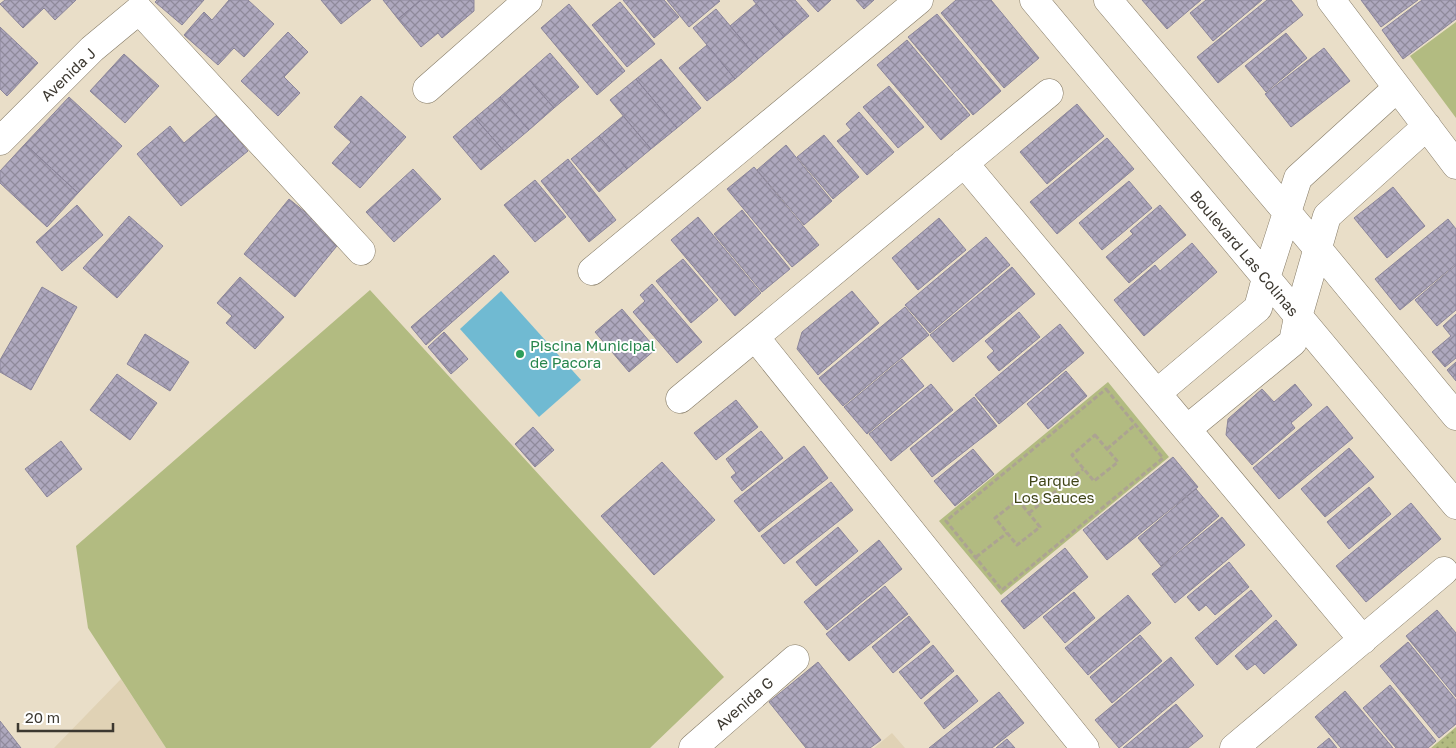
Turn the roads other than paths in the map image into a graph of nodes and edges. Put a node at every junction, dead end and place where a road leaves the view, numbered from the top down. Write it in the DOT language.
graph roads {
  1 [pos="919,0"];
  2 [pos="1034,0"];
  3 [pos="1108,0"];
  4 [pos="1331,0"];
  5 [pos="518,3"];
  6 [pos="1398,88"];
  7 [pos="427,89"];
  8 [pos="1049,93"];
  9 [pos="1427,126"];
  10 [pos="0,141"];
  11 [pos="964,164"];
  12 [pos="1456,165"];
  13 [pos="1287,214"];
  14 [pos="1318,249"];
  15 [pos="361,251"];
  16 [pos="592,270"];
  17 [pos="1266,278"];
  18 [pos="1298,317"];
  19 [pos="755,337"];
  20 [pos="1160,397"];
  21 [pos="680,399"];
  22 [pos="1456,416"];
  23 [pos="1187,429"];
  24 [pos="1456,505"];
  25 [pos="1444,571"];
  26 [pos="1363,640"];
  27 [pos="795,659"];
  28 [pos="693,748"];
  29 [pos="1085,748"];
  30 [pos="1234,748"];
  1 -- 16 [label="street"];
  2 -- 17 [label="street, Boulevard Las Colinas"];
  3 -- 13 [label="street"];
  4 -- 6 [label="street"];
  5 -- 7 [label="street"];
  6 -- 9 [label="street"];
  6 -- 13 [label="street"];
  8 -- 11 [label="street"];
  9 -- 12 [label="street"];
  9 -- 14 [label="street"];
  10 -- 15 [label="street, Avenida J"];
  11 -- 19 [label="street"];
  11 -- 20 [label="street"];
  13 -- 14 [label="street"];
  13 -- 17 [label="street"];
  14 -- 18 [label="street"];
  14 -- 22 [label="street"];
  17 -- 18 [label="street, Boulevard Las Colinas"];
  17 -- 20 [label="street"];
  18 -- 23 [label="street"];
  18 -- 24 [label="street, Boulevard Las Colinas"];
  19 -- 21 [label="street"];
  19 -- 29 [label="street"];
  20 -- 23 [label="street"];
  23 -- 26 [label="street"];
  25 -- 26 [label="street"];
  26 -- 30 [label="street"];
  27 -- 28 [label="street, Avenida G"];
}
